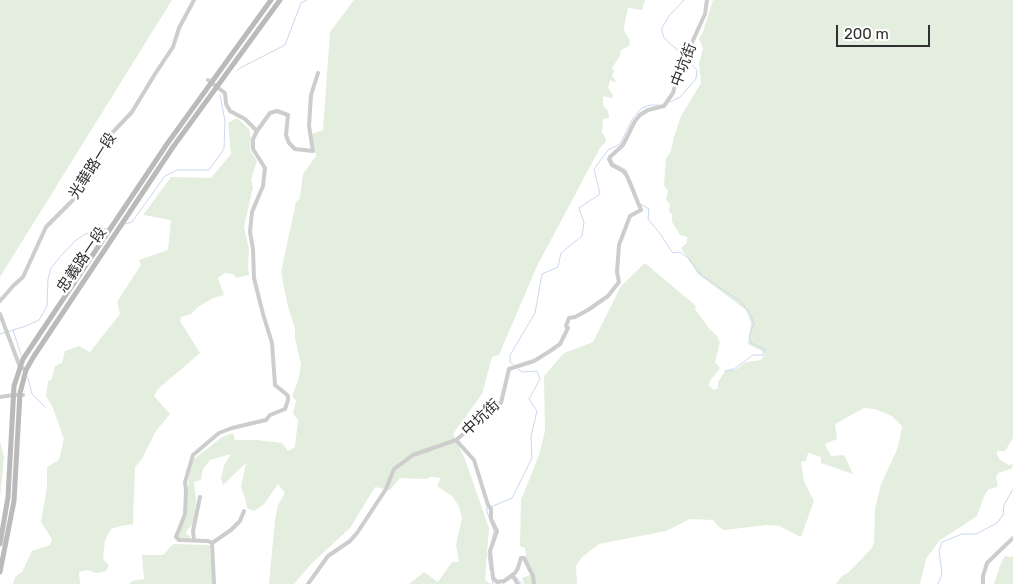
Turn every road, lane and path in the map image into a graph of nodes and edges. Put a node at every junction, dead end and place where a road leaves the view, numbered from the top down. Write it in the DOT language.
graph roads {
  1 [pos="194,0"];
  2 [pos="271,0"];
  3 [pos="280,0"];
  4 [pos="707,0"];
  5 [pos="318,73"];
  6 [pos="209,81"];
  7 [pos="217,86"];
  8 [pos="257,131"];
  9 [pos="126,202"];
  10 [pos="134,208"];
  11 [pos="0,301"];
  12 [pos="0,314"];
  13 [pos="20,367"];
  14 [pos="26,370"];
  15 [pos="13,395"];
  16 [pos="21,395"];
  17 [pos="0,397"];
  18 [pos="456,440"];
  19 [pos="200,497"];
  20 [pos="244,511"];
  21 [pos="6,533"];
  22 [pos="1013,538"];
  23 [pos="194,540"];
  24 [pos="212,543"];
  25 [pos="0,544"];
  26 [pos="0,572"];
  27 [pos="514,577"];
  28 [pos="214,584"];
  29 [pos="308,584"];
  30 [pos="518,584"];
  31 [pos="534,584"];
  32 [pos="983,584"];
  1 -- 11 [label="street, 光華路一段"];
  2 -- 6 [label="main road, 忠義路一段"];
  3 -- 7 [label="main road, 忠義路一段"];
  4 -- 18 [label="street, 中坑街"];
  5 -- 8 [label="street"];
  6 -- 7 [label="street"];
  6 -- 9 [label="main road, 忠義路一段"];
  7 -- 8 [label="street"];
  7 -- 10 [label="main road, 忠義路一段"];
  8 -- 23 [label="street"];
  9 -- 10 [label="main road"];
  9 -- 13 [label="main road, 忠義路一段"];
  10 -- 14 [label="main road, 忠義路一段"];
  12 -- 13 [label="street"];
  13 -- 14 [label="street"];
  13 -- 15 [label="main road, 忠義路一段"];
  14 -- 16 [label="main road, 忠義路一段"];
  15 -- 16 [label="street"];
  15 -- 17 [label="street"];
  15 -- 21 [label="main road, 忠義路一段"];
  16 -- 21 [label="main road, 忠義路一段"];
  18 -- 27 [label="street"];
  18 -- 29 [label="street, 中坑街"];
  19 -- 23 [label="street"];
  20 -- 24 [label="street"];
  21 -- 25 [label="main road, 忠義路一段"];
  21 -- 26 [label="main road, 忠義路一段"];
  22 -- 32 [label="street"];
  23 -- 24 [label="street"];
  24 -- 28 [label="street"];
  27 -- 30 [label="street"];
  27 -- 31 [label="street"];
}
